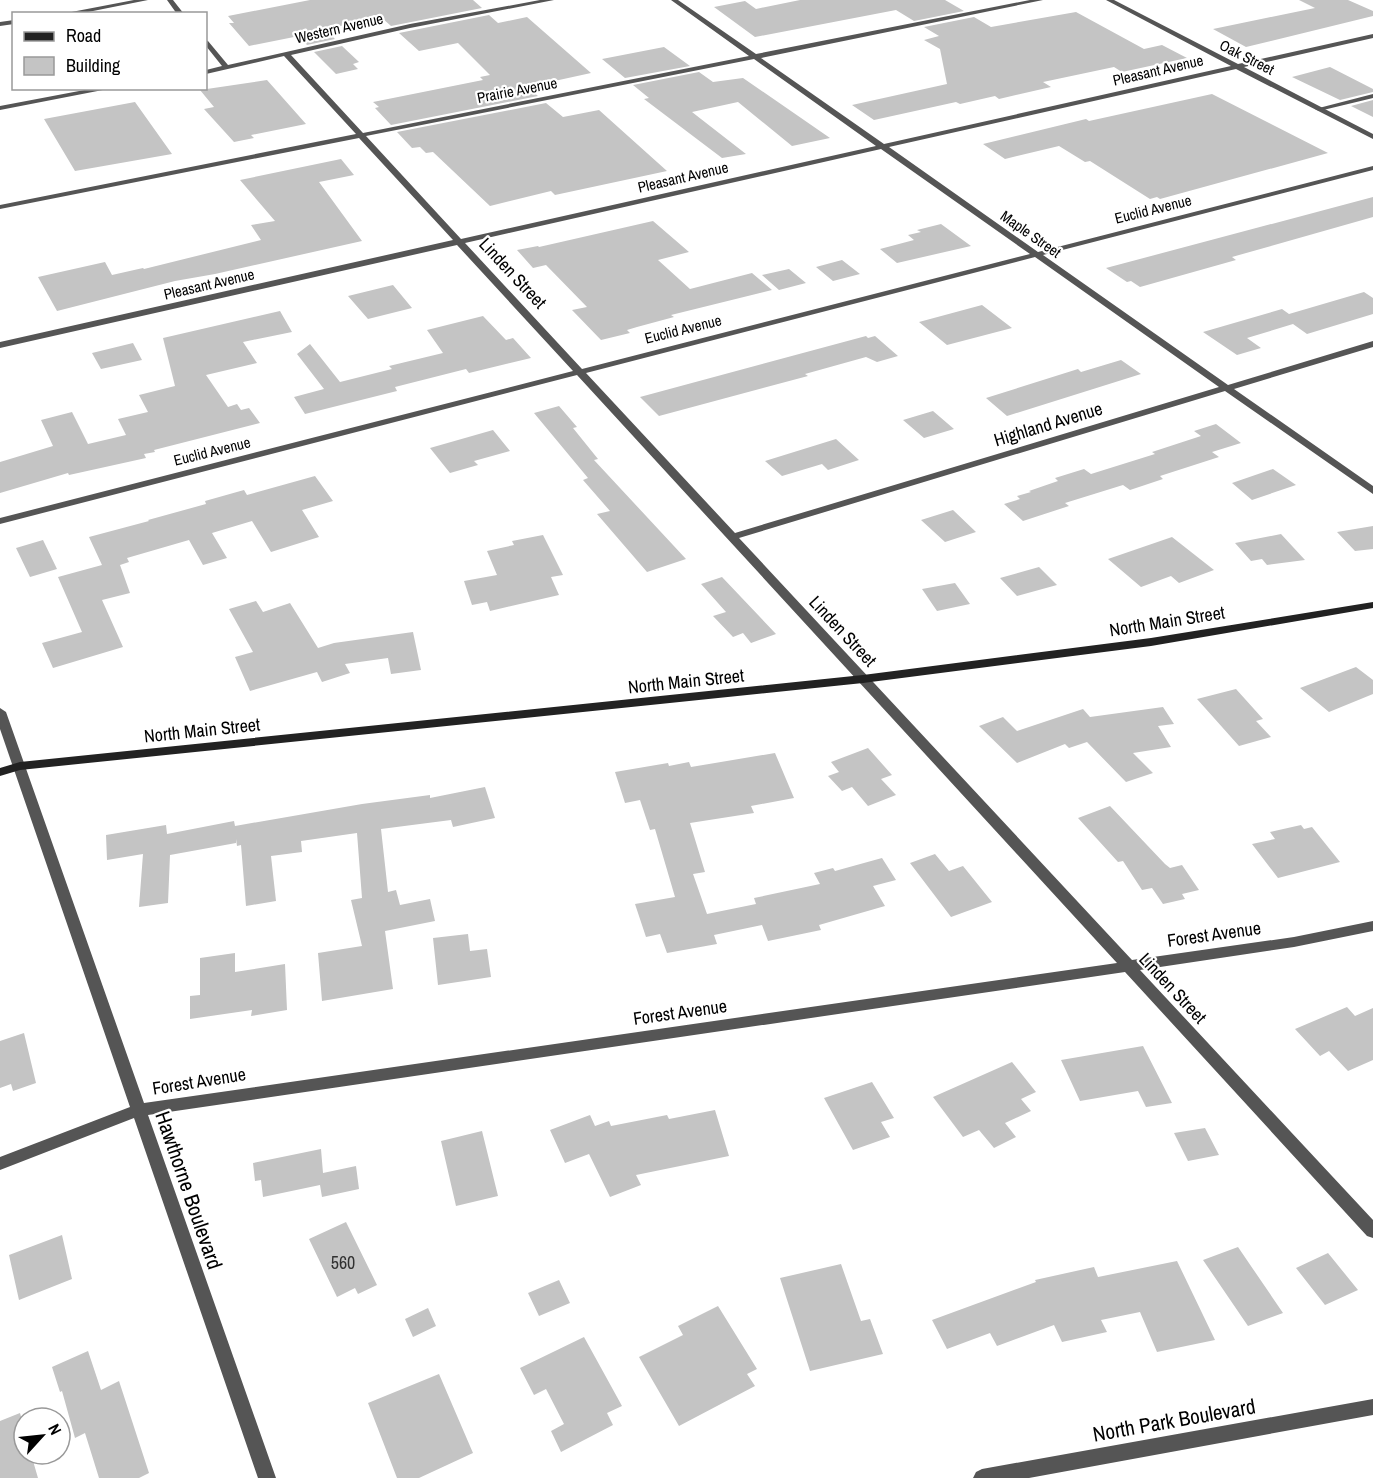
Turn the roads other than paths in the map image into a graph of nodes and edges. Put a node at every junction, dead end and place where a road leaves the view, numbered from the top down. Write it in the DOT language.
graph roads {
  1 [pos="145,0"];
  2 [pos="170,0"];
  3 [pos="490,0"];
  4 [pos="551,0"];
  5 [pos="674,0"];
  6 [pos="1040,0"];
  7 [pos="1109,0"];
  8 [pos="500,9"];
  9 [pos="76,12"];
  10 [pos="179,12"];
  11 [pos="1373,36"];
  12 [pos="207,43"];
  13 [pos="286,54"];
  14 [pos="755,57"];
  15 [pos="1237,66"];
  16 [pos="227,68"];
  17 [pos="207,72"];
  18 [pos="99,90"];
  19 [pos="1373,96"];
  20 [pos="0,108"];
  21 [pos="1319,109"];
  22 [pos="361,135"];
  23 [pos="1373,137"];
  24 [pos="882,146"];
  25 [pos="1373,168"];
  26 [pos="0,207"];
  27 [pos="459,241"];
  28 [pos="1036,254"];
  29 [pos="1373,344"];
  30 [pos="0,345"];
  31 [pos="579,371"];
  32 [pos="1226,388"];
  33 [pos="1373,491"];
  34 [pos="0,521"];
  35 [pos="732,537"];
  36 [pos="1373,605"];
  37 [pos="863,679"];
  38 [pos="0,712"];
  39 [pos="20,766"];
  40 [pos="0,772"];
  41 [pos="1373,926"];
  42 [pos="1128,966"];
  43 [pos="139,1110"];
  44 [pos="0,1164"];
  45 [pos="1373,1231"];
  46 [pos="1373,1407"];
  47 [pos="267,1478"];
  48 [pos="982,1478"];
  1 -- 9 [label="street"];
  2 -- 10 [label="street"];
  3 -- 8 [label="street"];
  4 -- 8 [label="street, Western Avenue"];
  5 -- 14 [label="street, Maple Street"];
  6 -- 14 [label="street, Prairie Avenue"];
  7 -- 15 [label="street, Oak Street"];
  8 -- 13 [label="street, Western Avenue"];
  11 -- 15 [label="street, Pleasant Avenue"];
  12 -- 16 [label="street"];
  13 -- 16 [label="street, Western Avenue"];
  13 -- 22 [label="street, Linden Street"];
  14 -- 22 [label="street, Prairie Avenue"];
  14 -- 24 [label="street, Maple Street"];
  15 -- 21 [label="street, Oak Street"];
  15 -- 24 [label="street, Pleasant Avenue"];
  16 -- 17 [label="street, Western Avenue"];
  18 -- 20 [label="street"];
  19 -- 21 [label="street"];
  21 -- 23 [label="street, Oak Street"];
  22 -- 26 [label="street, Prairie Avenue"];
  22 -- 27 [label="street, Linden Street"];
  24 -- 27 [label="street, Pleasant Avenue"];
  24 -- 28 [label="street, Maple Street"];
  25 -- 28 [label="street, Euclid Avenue"];
  27 -- 30 [label="street, Pleasant Avenue"];
  27 -- 31 [label="street, Linden Street"];
  28 -- 31 [label="street, Euclid Avenue"];
  28 -- 32 [label="street, Maple Street"];
  29 -- 32 [label="street, Highland Avenue"];
  31 -- 34 [label="street, Euclid Avenue"];
  31 -- 35 [label="street, Linden Street"];
  32 -- 33 [label="street, Maple Street"];
  32 -- 35 [label="street, Highland Avenue"];
  35 -- 37 [label="street, Linden Street"];
  36 -- 37 [label="street, North Main Street"];
  37 -- 39 [label="street, North Main Street"];
  37 -- 42 [label="street, Linden Street"];
  38 -- 39 [label="street, Hawthorne Boulevard"];
  39 -- 40 [label="street, North Main Street"];
  39 -- 43 [label="street, Hawthorne Boulevard"];
  41 -- 42 [label="street, Forest Avenue"];
  42 -- 43 [label="street, Forest Avenue"];
  42 -- 45 [label="street, Linden Street"];
  43 -- 44 [label="street, Forest Avenue"];
  43 -- 47 [label="street, Hawthorne Boulevard"];
  46 -- 48 [label="street, North Park Boulevard"];
}
